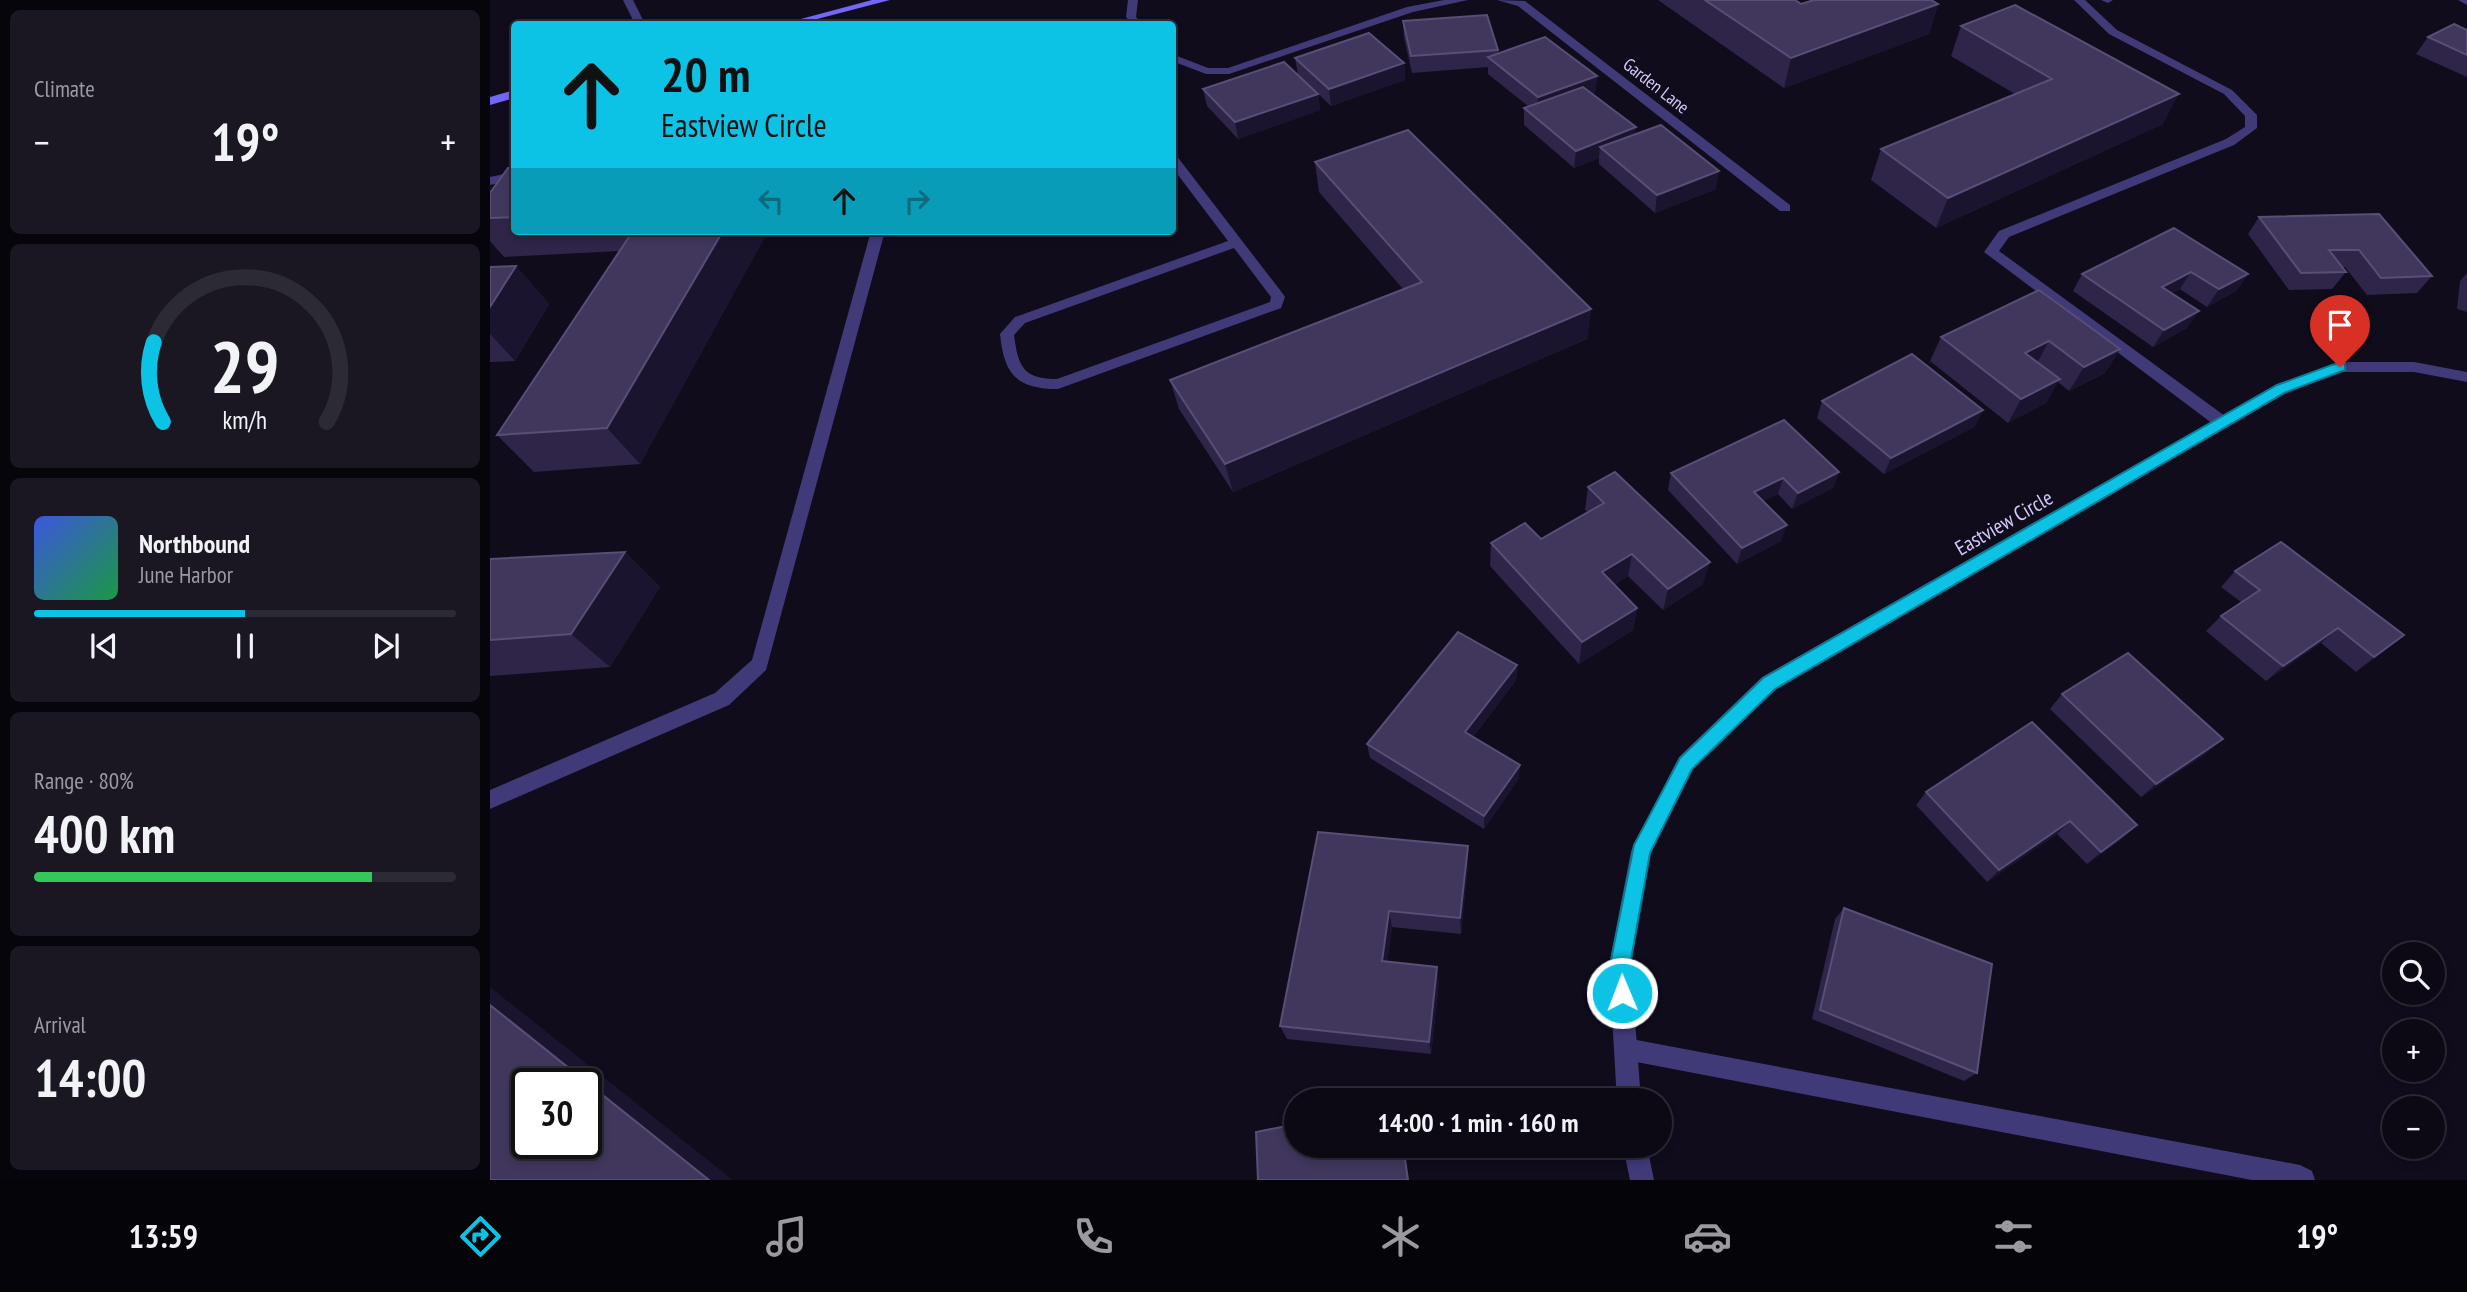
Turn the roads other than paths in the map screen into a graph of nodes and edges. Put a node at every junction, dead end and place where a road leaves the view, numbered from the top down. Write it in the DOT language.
graph roads {
  1 [pos="628,0"];
  2 [pos="884,0"];
  3 [pos="1133,0"];
  4 [pos="1463,0"];
  5 [pos="1502,0"];
  6 [pos="2079,0"];
  7 [pos="638,21"];
  8 [pos="799,21"];
  9 [pos="1134,21"];
  10 [pos="1176,59"];
  11 [pos="511,95"];
  12 [pos="490,101"];
  13 [pos="1176,163"];
  14 [pos="511,177"];
  15 [pos="491,182"];
  16 [pos="1785,208"];
  17 [pos="877,235"];
  18 [pos="1235,243"];
  19 [pos="2467,377"];
  20 [pos="2223,423"];
  21 [pos="490,800"];
  22 [pos="1626,1049"];
  23 [pos="1628,1088"];
  24 [pos="1637,1158"];
  25 [pos="1642,1180"];
  26 [pos="2303,1180"];
  1 -- 7 [label="street"];
  2 -- 8 [label="main road"];
  3 -- 9 [label="street"];
  4 -- 10 [label="street"];
  5 -- 16 [label="street, Garden Lane"];
  6 -- 20 [label="street"];
  11 -- 12 [label="main road"];
  13 -- 18 [label="street"];
  14 -- 15 [label="street"];
  17 -- 21 [label="street"];
  18 -- 18 [label="street"];
  19 -- 20 [label="street, Eastview Circle"];
  20 -- 22 [label="street, Eastview Circle"];
  22 -- 23 [label="street, Eastview Circle"];
  22 -- 26 [label="street"];
  24 -- 25 [label="street"];
}
